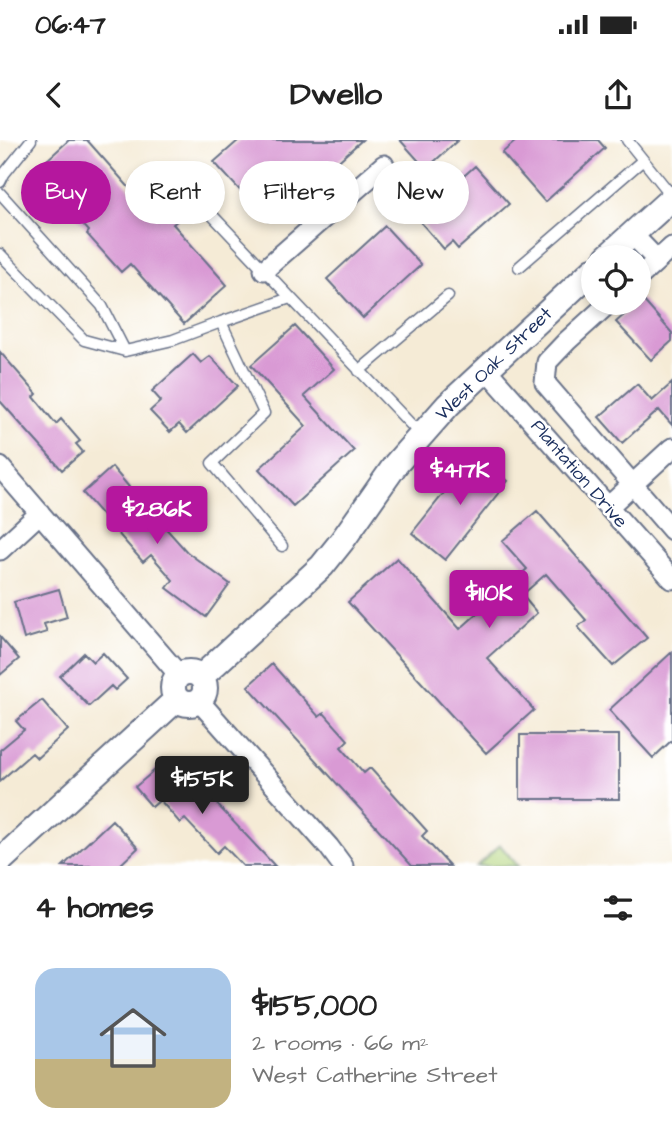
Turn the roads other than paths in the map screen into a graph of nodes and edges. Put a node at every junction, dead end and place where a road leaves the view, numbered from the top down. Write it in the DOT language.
graph roads {
  1 [pos="31,140"];
  2 [pos="628,140"];
  3 [pos="643,160"];
  4 [pos="373,175"];
  5 [pos="0,182"];
  6 [pos="0,193"];
  7 [pos="672,197"];
  8 [pos="220,224"];
  9 [pos="632,234"];
  10 [pos="620,245"];
  11 [pos="672,247"];
  12 [pos="0,254"];
  13 [pos="657,260"];
  14 [pos="651,265"];
  15 [pos="519,267"];
  16 [pos="264,270"];
  17 [pos="581,281"];
  18 [pos="448,296"];
  19 [pos="290,298"];
  20 [pos="596,315"];
  21 [pos="221,322"];
  22 [pos="125,351"];
  23 [pos="486,369"];
  24 [pos="359,371"];
  25 [pos="421,435"];
  26 [pos="672,448"];
  27 [pos="0,467"];
  28 [pos="632,484"];
  29 [pos="608,507"];
  30 [pos="40,513"];
  31 [pos="672,530"];
  32 [pos="282,546"];
  33 [pos="0,550"];
  34 [pos="672,579"];
  35 [pos="189,688"];
  36 [pos="6,861"];
  37 [pos="343,866"];
  1 -- 5 [label="lane"];
  2 -- 3 [label="lane"];
  3 -- 7 [label="lane"];
  3 -- 15 [label="lane"];
  4 -- 16 [label="street"];
  6 -- 22 [label="lane"];
  7 -- 9 [label="street"];
  8 -- 16 [label="lane"];
  9 -- 10 [label="street"];
  9 -- 13 [label="street"];
  11 -- 13 [label="street"];
  12 -- 22 [label="lane"];
  13 -- 14 [label="street"];
  16 -- 19 [label="lane"];
  17 -- 23 [label="street, West Oak Street"];
  18 -- 24 [label="lane"];
  19 -- 21 [label="lane"];
  19 -- 24 [label="lane"];
  20 -- 28 [label="street"];
  21 -- 22 [label="lane"];
  21 -- 32 [label="lane"];
  23 -- 25 [label="street, West Oak Street"];
  23 -- 29 [label="street, Plantation Drive"];
  24 -- 25 [label="lane"];
  25 -- 35 [label="street, West Oak Street"];
  26 -- 28 [label="street"];
  27 -- 30 [label="street"];
  28 -- 29 [label="street"];
  28 -- 31 [label="street"];
  29 -- 34 [label="street, Plantation Drive"];
  30 -- 33 [label="street"];
  30 -- 35 [label="street"];
  35 -- 36 [label="street, West Oak Street"];
  35 -- 37 [label="street"];
}
